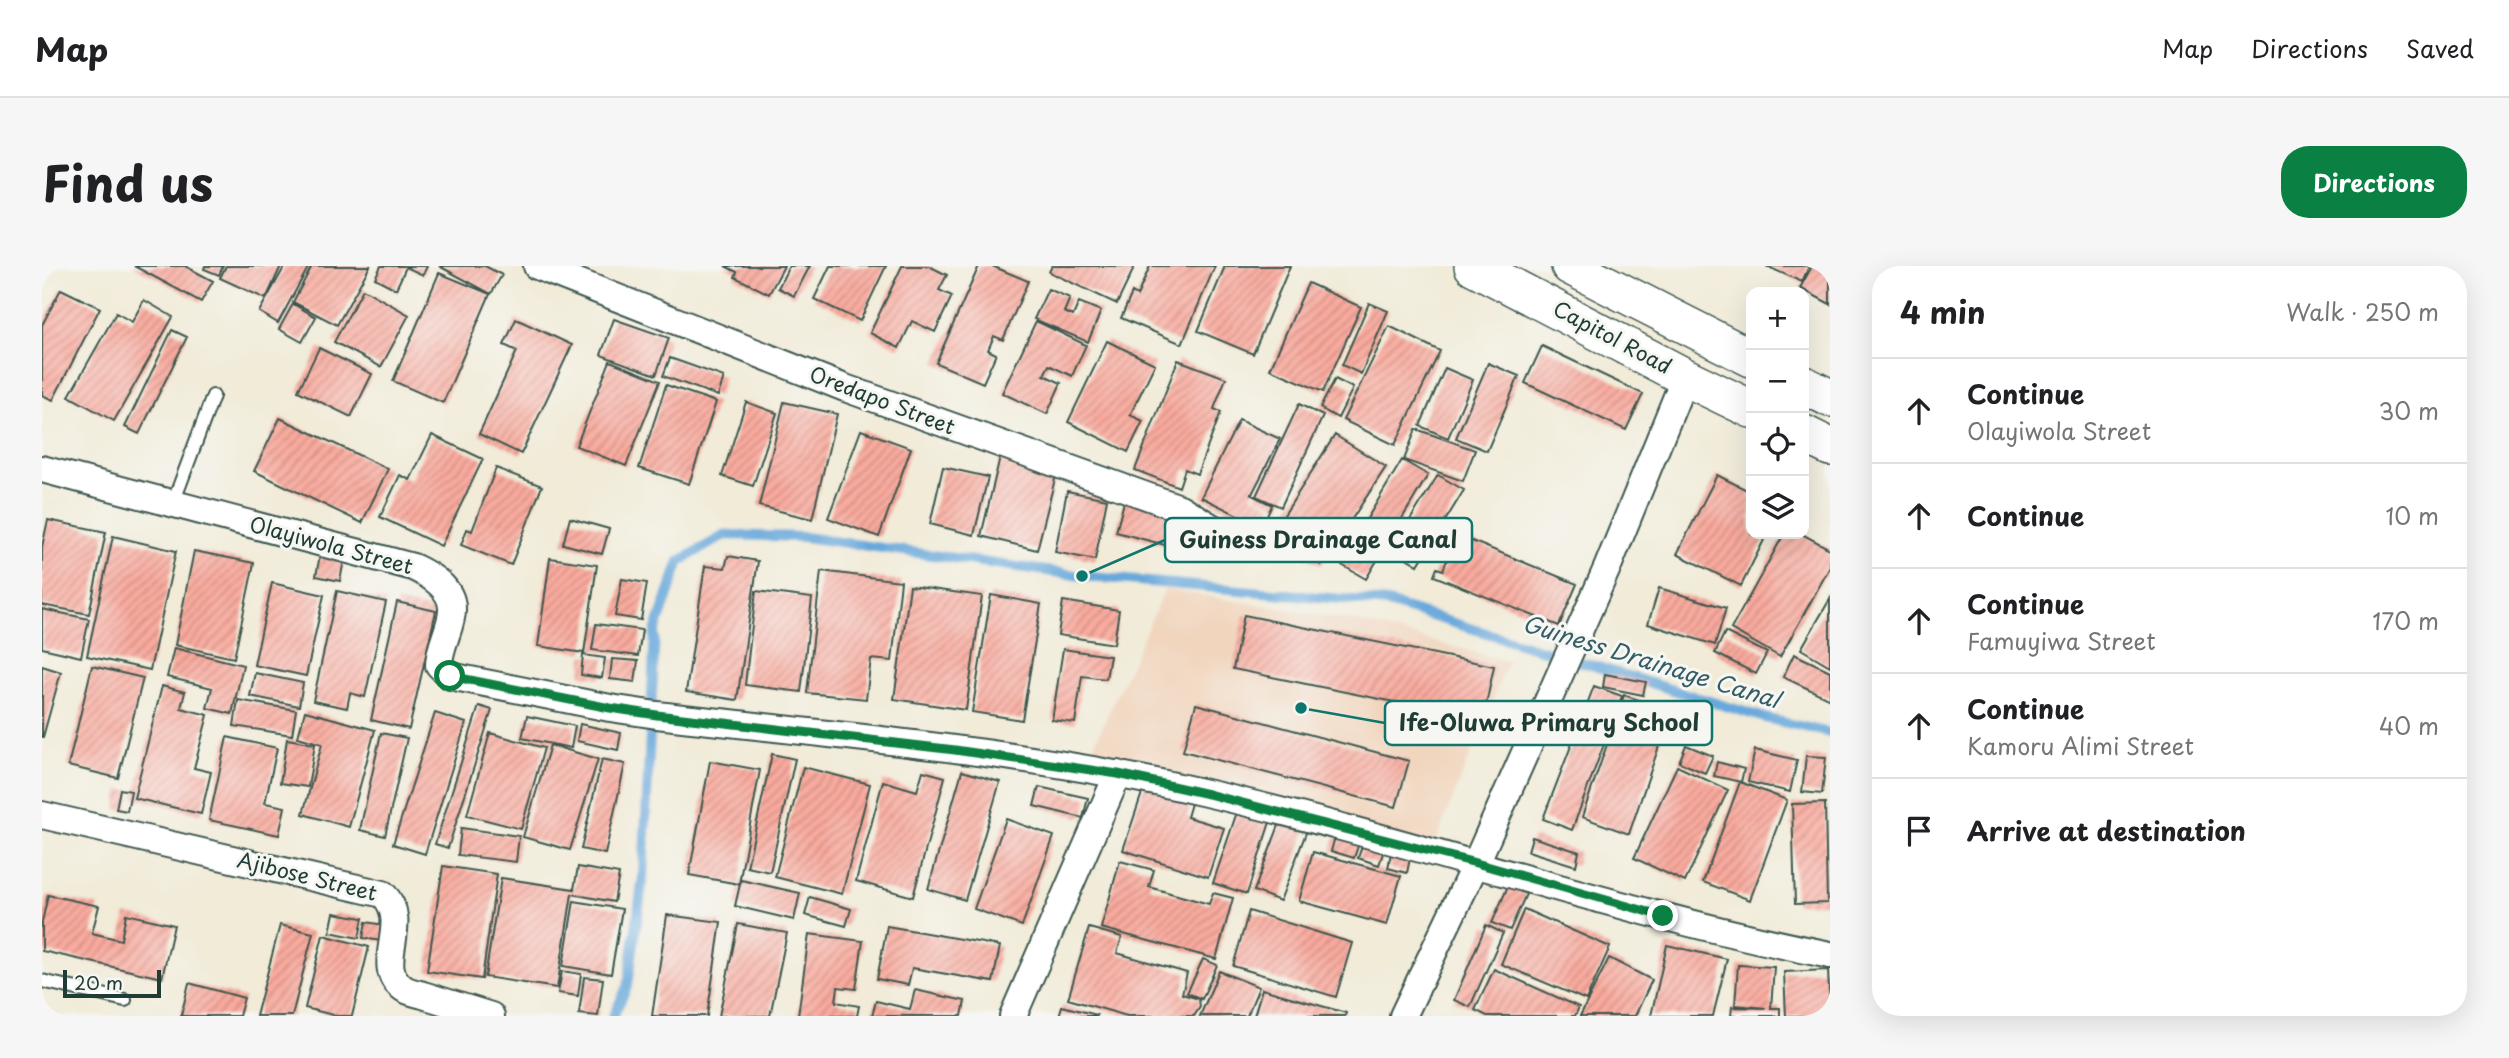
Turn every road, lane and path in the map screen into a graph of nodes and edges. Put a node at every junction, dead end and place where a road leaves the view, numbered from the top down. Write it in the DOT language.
graph roads {
  1 [pos="537,266"];
  2 [pos="1473,266"];
  3 [pos="1570,266"];
  4 [pos="1746,355"];
  5 [pos="1685,377"];
  6 [pos="1809,388"];
  7 [pos="213,396"];
  8 [pos="1830,398"];
  9 [pos="1746,407"];
  10 [pos="1809,436"];
  11 [pos="1830,447"];
  12 [pos="42,469"];
  13 [pos="173,503"];
  14 [pos="1226,536"];
  15 [pos="1118,774"];
  16 [pos="42,815"];
  17 [pos="1476,863"];
  18 [pos="1830,955"];
  19 [pos="42,981"];
  20 [pos="125,1000"];
  21 [pos="1404,1015"];
  22 [pos="491,1016"];
  23 [pos="1013,1016"];
  1 -- 14 [label="street, Oredapo Street"];
  2 -- 5 [label="main road, Capitol Road"];
  3 -- 4 [label="main road, Capitol Road"];
  5 -- 9 [label="main road, Capitol Road"];
  5 -- 17 [label="street"];
  6 -- 8 [label="main road"];
  7 -- 13 [label="lane"];
  10 -- 11 [label="main road"];
  12 -- 13 [label="street, Olayiwola Street"];
  13 -- 15 [label="street, Olayiwola Street"];
  15 -- 17 [label="street"];
  15 -- 23 [label="street"];
  16 -- 22 [label="street, Ajibose Street"];
  17 -- 18 [label="street"];
  17 -- 21 [label="street"];
  19 -- 20 [label="lane"];
}
